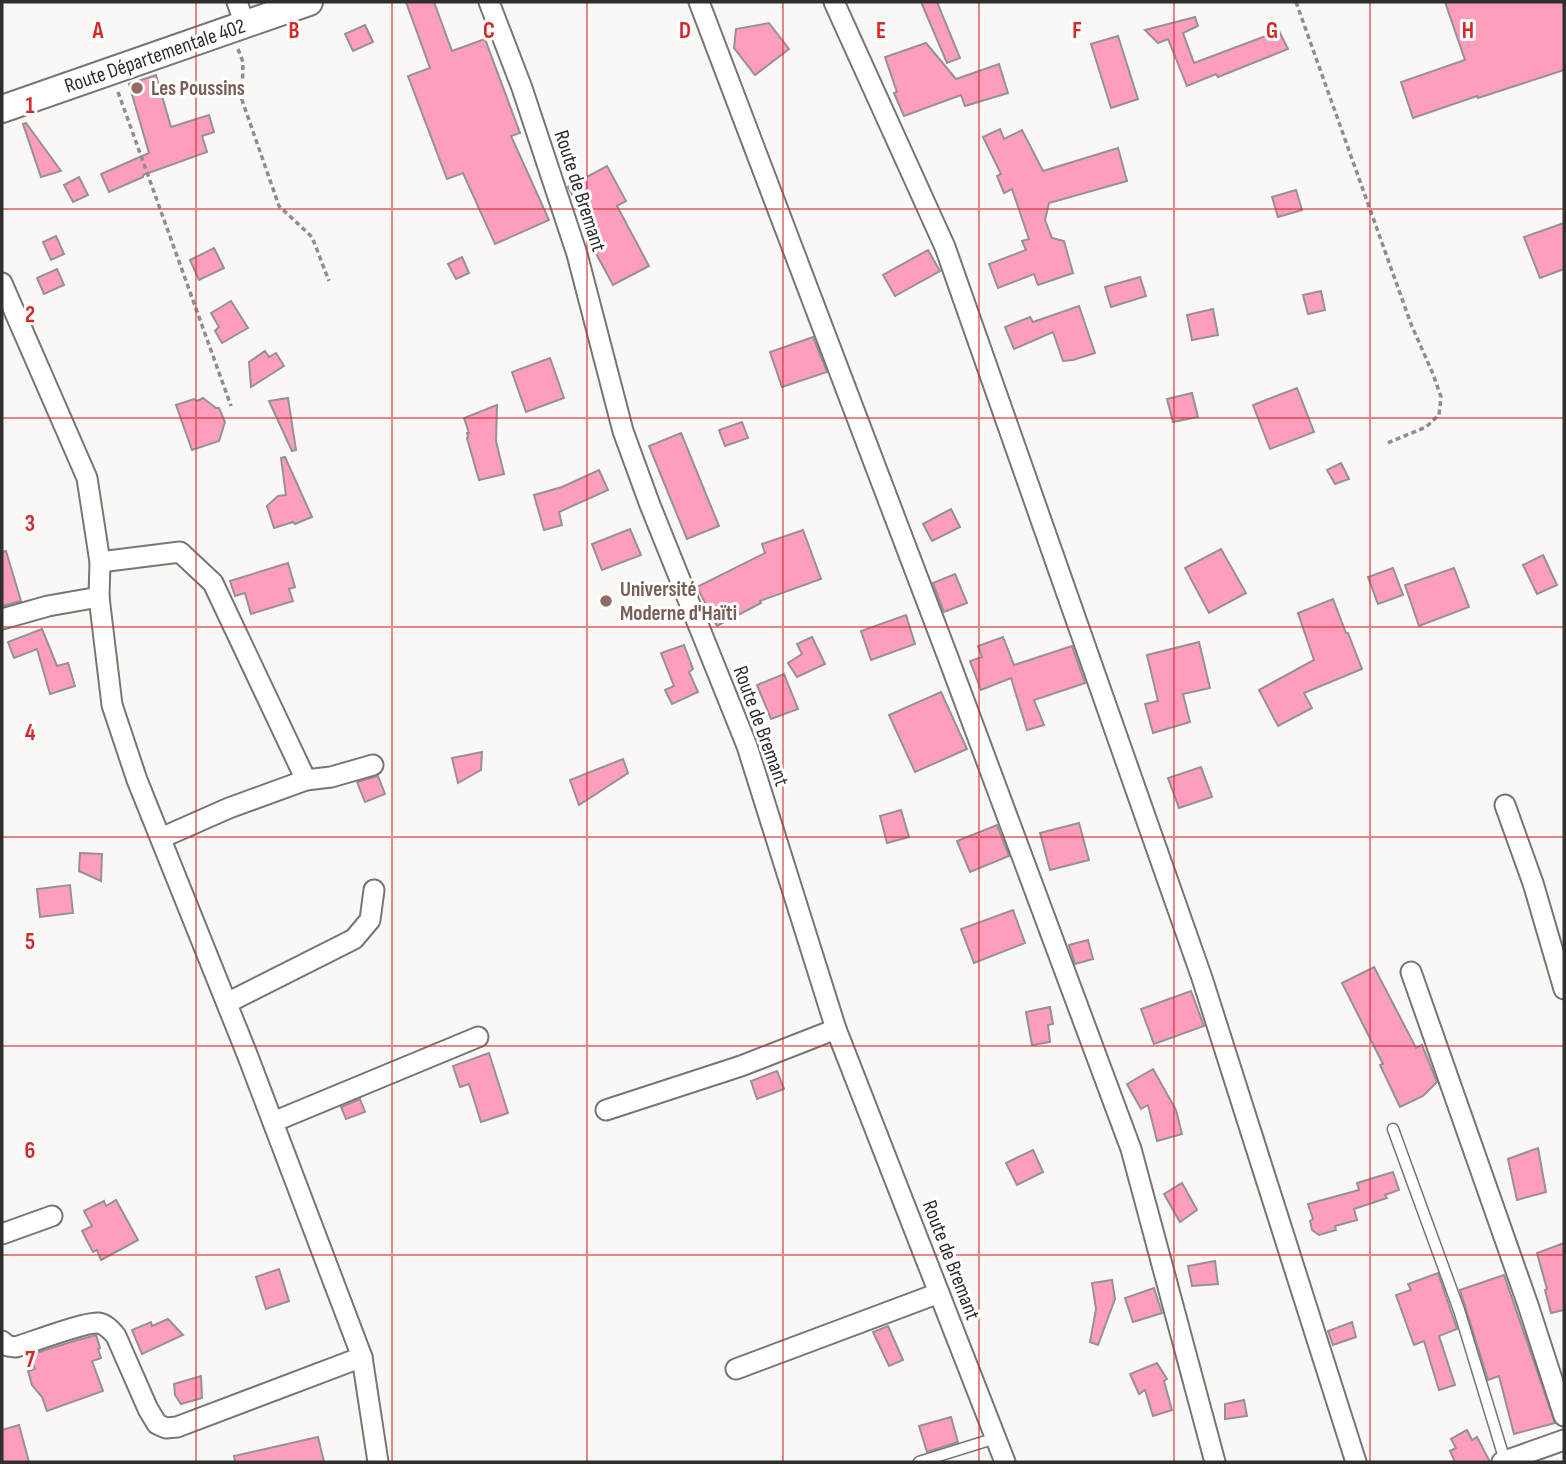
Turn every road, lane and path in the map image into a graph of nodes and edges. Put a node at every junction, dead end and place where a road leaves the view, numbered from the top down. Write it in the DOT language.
graph roads {
  1 [pos="309,2"];
  2 [pos="489,2"];
  3 [pos="699,2"];
  4 [pos="834,2"];
  5 [pos="1296,2"];
  6 [pos="238,19"];
  7 [pos="110,71"];
  8 [pos="2,109"];
  9 [pos="329,281"];
  10 [pos="2,283"];
  11 [pos="231,406"];
  12 [pos="1385,444"];
  13 [pos="100,562"];
  14 [pos="99,597"];
  15 [pos="2,619"];
  16 [pos="373,765"];
  17 [pos="306,780"];
  18 [pos="1505,804"];
  19 [pos="161,838"];
  20 [pos="374,890"];
  21 [pos="1411,972"];
  22 [pos="1564,989"];
  23 [pos="227,1003"];
  24 [pos="836,1029"];
  25 [pos="478,1037"];
  26 [pos="606,1110"];
  27 [pos="273,1122"];
  28 [pos="1393,1129"];
  29 [pos="52,1216"];
  30 [pos="2,1234"];
  31 [pos="939,1293"];
  32 [pos="2,1340"];
  33 [pos="362,1357"];
  34 [pos="736,1369"];
  35 [pos="1564,1416"];
  36 [pos="996,1438"];
  37 [pos="1564,1440"];
  38 [pos="378,1462"];
  39 [pos="919,1462"];
  40 [pos="1005,1462"];
  41 [pos="1215,1462"];
  42 [pos="1356,1462"];
  43 [pos="1503,1462"];
  1 -- 6 [label="main road, Route Départementale 402"];
  2 -- 24 [label="street, Route de Bremant"];
  3 -- 41 [label="street"];
  4 -- 42 [label="street"];
  5 -- 12 [label="path"];
  6 -- 7 [label="main road, Route Départementale 402"];
  6 -- 9 [label="path"];
  7 -- 8 [label="main road, Route Départementale 402"];
  7 -- 11 [label="path"];
  10 -- 13 [label="street"];
  13 -- 14 [label="street"];
  13 -- 17 [label="street"];
  14 -- 15 [label="street"];
  14 -- 19 [label="street"];
  16 -- 17 [label="street"];
  17 -- 19 [label="street"];
  18 -- 22 [label="street"];
  19 -- 23 [label="street"];
  20 -- 23 [label="street"];
  21 -- 35 [label="street"];
  23 -- 27 [label="street"];
  24 -- 26 [label="street"];
  24 -- 31 [label="street, Route de Bremant"];
  25 -- 27 [label="street"];
  27 -- 33 [label="street"];
  28 -- 43 [label="lane"];
  29 -- 30 [label="street"];
  31 -- 34 [label="street"];
  31 -- 36 [label="street, Route de Bremant"];
  32 -- 33 [label="street"];
  33 -- 38 [label="street"];
  36 -- 39 [label="lane"];
  36 -- 40 [label="street, Route de Bremant"];
  37 -- 43 [label="street"];
}
